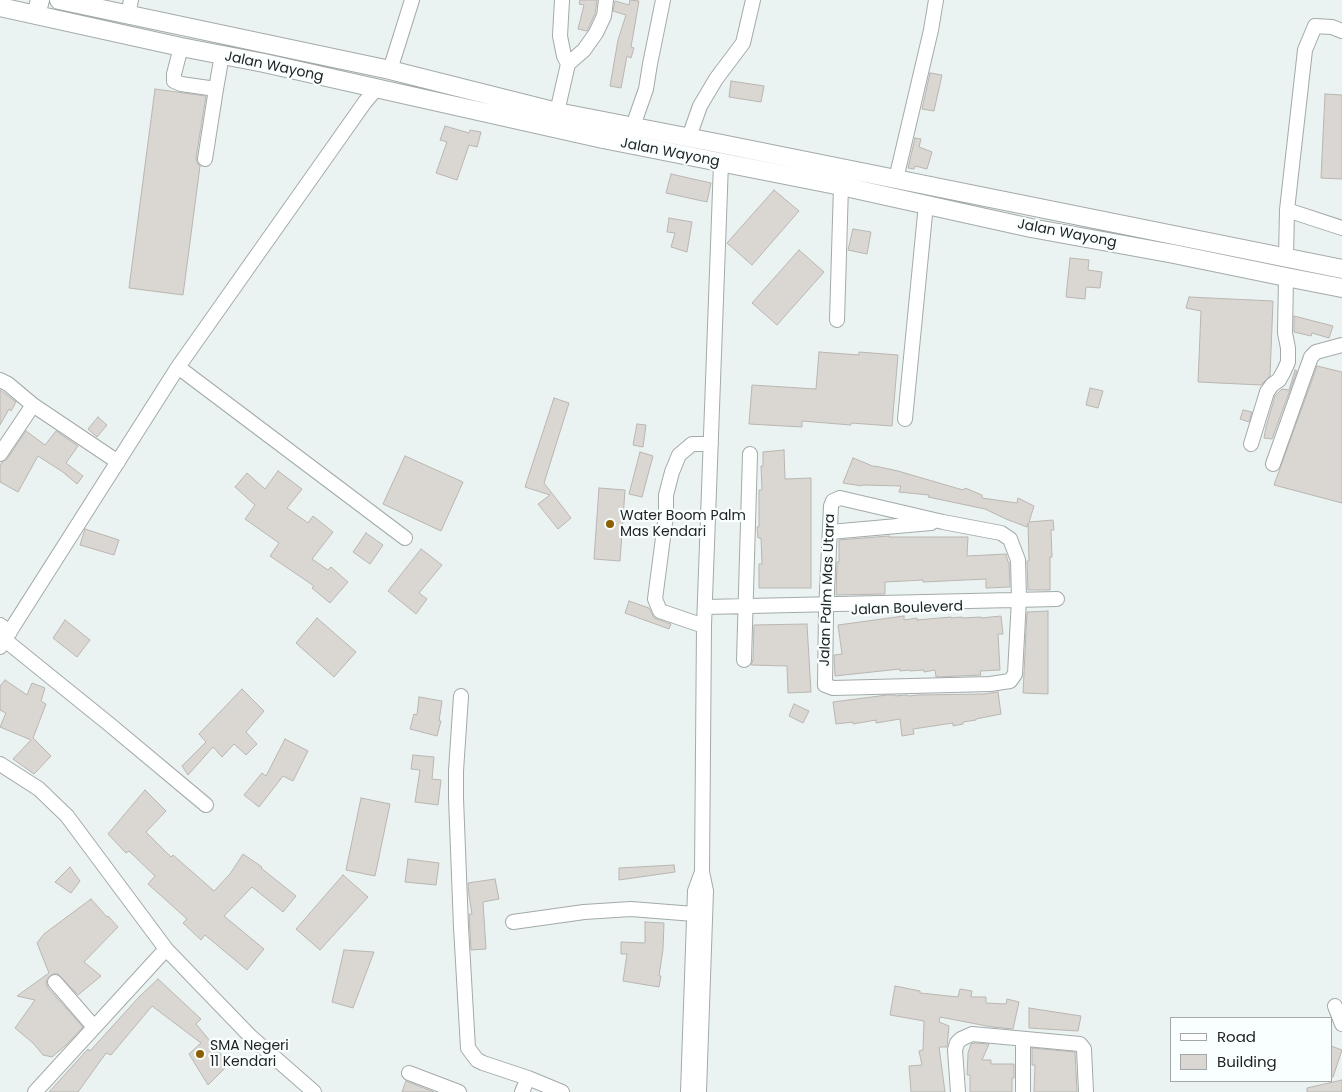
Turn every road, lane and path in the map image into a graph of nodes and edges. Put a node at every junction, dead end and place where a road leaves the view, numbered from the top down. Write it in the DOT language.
graph roads {
  1 [pos="59,0"];
  2 [pos="412,0"];
  3 [pos="562,0"];
  4 [pos="606,0"];
  5 [pos="664,0"];
  6 [pos="753,0"];
  7 [pos="936,0"];
  8 [pos="0,7"];
  9 [pos="129,7"];
  10 [pos="38,8"];
  11 [pos="1342,31"];
  12 [pos="181,47"];
  13 [pos="222,55"];
  14 [pos="568,64"];
  15 [pos="390,70"];
  16 [pos="216,89"];
  17 [pos="376,89"];
  18 [pos="558,112"];
  19 [pos="633,126"];
  20 [pos="689,137"];
  21 [pos="205,159"];
  22 [pos="721,163"];
  23 [pos="896,179"];
  24 [pos="841,186"];
  25 [pos="926,204"];
  26 [pos="1287,210"];
  27 [pos="1342,228"];
  28 [pos="1286,257"];
  29 [pos="1342,269"];
  30 [pos="1286,278"];
  31 [pos="1342,288"];
  32 [pos="837,320"];
  33 [pos="1342,345"];
  34 [pos="178,367"];
  35 [pos="0,380"];
  36 [pos="33,405"];
  37 [pos="905,419"];
  38 [pos="710,444"];
  39 [pos="1251,444"];
  40 [pos="0,454"];
  41 [pos="750,454"];
  42 [pos="118,462"];
  43 [pos="1273,464"];
  44 [pos="943,522"];
  45 [pos="830,532"];
  46 [pos="405,538"];
  47 [pos="1057,599"];
  48 [pos="1019,602"];
  49 [pos="826,608"];
  50 [pos="745,610"];
  51 [pos="704,616"];
  52 [pos="4,636"];
  53 [pos="744,660"];
  54 [pos="461,696"];
  55 [pos="0,764"];
  56 [pos="206,805"];
  57 [pos="702,872"];
  58 [pos="694,914"];
  59 [pos="513,922"];
  60 [pos="166,949"];
  61 [pos="55,982"];
  62 [pos="1335,1006"];
  63 [pos="1342,1024"];
  64 [pos="94,1027"];
  65 [pos="1023,1039"];
  66 [pos="409,1072"];
  67 [pos="528,1078"];
  68 [pos="311,1091"];
  69 [pos="34,1092"];
  70 [pos="460,1092"];
  71 [pos="522,1092"];
  72 [pos="562,1092"];
  73 [pos="688,1092"];
  74 [pos="699,1092"];
  75 [pos="958,1092"];
  76 [pos="1023,1092"];
  77 [pos="1086,1092"];
  1 -- 9 [label="main road, Jalan Wayong"];
  2 -- 15 [label="street"];
  3 -- 14 [label="street"];
  4 -- 14 [label="street"];
  5 -- 19 [label="street"];
  6 -- 20 [label="street"];
  7 -- 23 [label="street"];
  8 -- 10 [label="main road, Jalan Wayong"];
  9 -- 15 [label="main road, Jalan Wayong"];
  10 -- 12 [label="main road, Jalan Wayong"];
  11 -- 26 [label="street"];
  12 -- 13 [label="main road, Jalan Wayong"];
  12 -- 16 [label="street"];
  13 -- 16 [label="street"];
  13 -- 17 [label="main road, Jalan Wayong"];
  14 -- 18 [label="street"];
  15 -- 18 [label="main road, Jalan Wayong"];
  16 -- 21 [label="street"];
  17 -- 22 [label="main road, Jalan Wayong"];
  17 -- 34 [label="street"];
  18 -- 19 [label="main road, Jalan Wayong"];
  19 -- 20 [label="main road, Jalan Wayong"];
  20 -- 23 [label="main road, Jalan Wayong"];
  22 -- 24 [label="main road, Jalan Wayong"];
  22 -- 38 [label="street"];
  23 -- 28 [label="main road, Jalan Wayong"];
  24 -- 25 [label="main road, Jalan Wayong"];
  24 -- 32 [label="street"];
  25 -- 30 [label="main road, Jalan Wayong"];
  25 -- 37 [label="street"];
  26 -- 27 [label="street"];
  26 -- 28 [label="street"];
  28 -- 29 [label="main road, Jalan Wayong"];
  30 -- 31 [label="main road, Jalan Wayong"];
  30 -- 39 [label="street"];
  33 -- 43 [label="street"];
  34 -- 42 [label="street"];
  34 -- 46 [label="street"];
  35 -- 36 [label="street"];
  36 -- 40 [label="street"];
  36 -- 42 [label="street"];
  38 -- 51 [label="street"];
  38 -- 51 [label="street"];
  41 -- 50 [label="street"];
  42 -- 52 [label="street"];
  44 -- 45 [label="street"];
  44 -- 45 [label="street, Jalan Palm Mas Utara"];
  44 -- 48 [label="street, Jalan Palm Mas Utara"];
  45 -- 49 [label="street, Jalan Palm Mas Utara"];
  47 -- 48 [label="street, Jalan Bouleverd"];
  48 -- 49 [label="street, Jalan Bouleverd"];
  48 -- 49 [label="street, Jalan Palm Mas Utara"];
  49 -- 50 [label="street, Jalan Bouleverd"];
  50 -- 51 [label="street, Jalan Bouleverd"];
  50 -- 53 [label="street"];
  51 -- 57 [label="street"];
  52 -- 56 [label="street"];
  54 -- 67 [label="street"];
  55 -- 60 [label="street"];
  57 -- 58 [label="street"];
  57 -- 74 [label="street"];
  58 -- 59 [label="street"];
  58 -- 73 [label="street"];
  60 -- 64 [label="street"];
  60 -- 68 [label="street"];
  61 -- 64 [label="street"];
  62 -- 63 [label="street"];
  64 -- 69 [label="street"];
  65 -- 75 [label="street"];
  65 -- 76 [label="street"];
  65 -- 77 [label="street"];
  66 -- 70 [label="street"];
  67 -- 71 [label="street"];
  67 -- 72 [label="street"];
}
